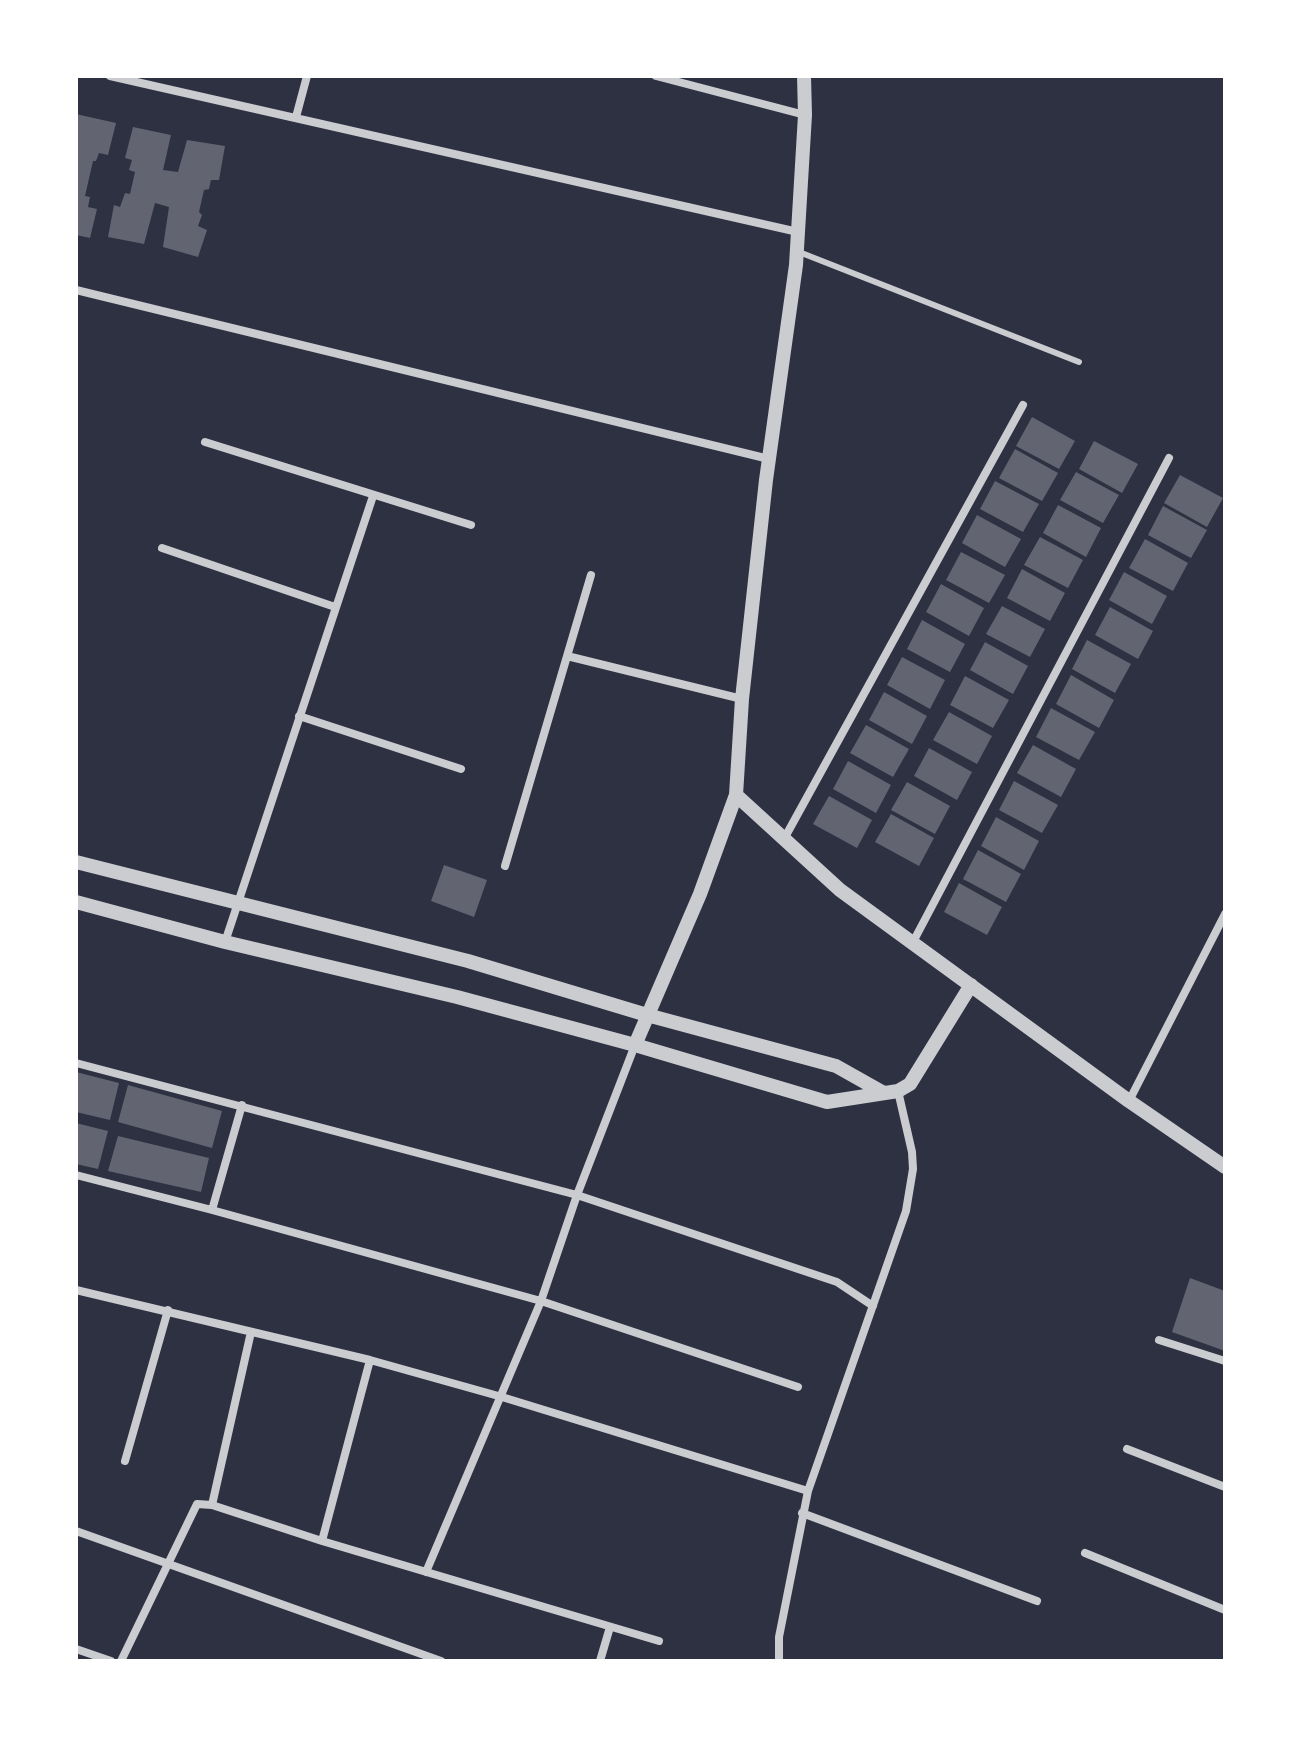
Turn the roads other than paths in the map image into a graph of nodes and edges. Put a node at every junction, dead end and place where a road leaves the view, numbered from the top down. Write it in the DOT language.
graph roads {
  1 [pos="110,76"];
  2 [pos="307,76"];
  3 [pos="656,76"];
  4 [pos="804,76"];
  5 [pos="805,115"];
  6 [pos="296,117"];
  7 [pos="798,232"];
  8 [pos="797,251"];
  9 [pos="76,290"];
  10 [pos="1079,362"];
  11 [pos="1023,405"];
  12 [pos="205,442"];
  13 [pos="1169,458"];
  14 [pos="769,459"];
  15 [pos="373,496"];
  16 [pos="471,525"];
  17 [pos="162,548"];
  18 [pos="591,575"];
  19 [pos="335,607"];
  20 [pos="567,656"];
  21 [pos="742,699"];
  22 [pos="299,716"];
  23 [pos="461,769"];
  24 [pos="736,795"];
  25 [pos="784,839"];
  26 [pos="76,862"];
  27 [pos="505,866"];
  28 [pos="76,902"];
  29 [pos="238,902"];
  30 [pos="1225,914"];
  31 [pos="225,942"];
  32 [pos="913,942"];
  33 [pos="971,985"];
  34 [pos="647,1015"];
  35 [pos="635,1045"];
  36 [pos="76,1063"];
  37 [pos="891,1092"];
  38 [pos="1129,1101"];
  39 [pos="242,1105"];
  40 [pos="1225,1167"];
  41 [pos="76,1175"];
  42 [pos="577,1195"];
  43 [pos="212,1210"];
  44 [pos="76,1290"];
  45 [pos="541,1301"];
  46 [pos="873,1306"];
  47 [pos="168,1310"];
  48 [pos="251,1332"];
  49 [pos="1159,1340"];
  50 [pos="370,1360"];
  51 [pos="1225,1361"];
  52 [pos="798,1387"];
  53 [pos="502,1397"];
  54 [pos="1127,1449"];
  55 [pos="125,1461"];
  56 [pos="1225,1487"];
  57 [pos="808,1491"];
  58 [pos="212,1505"];
  59 [pos="802,1513"];
  60 [pos="76,1531"];
  61 [pos="322,1541"];
  62 [pos="1085,1553"];
  63 [pos="168,1563"];
  64 [pos="426,1572"];
  65 [pos="1037,1601"];
  66 [pos="1225,1610"];
  67 [pos="610,1627"];
  68 [pos="659,1641"];
  69 [pos="76,1649"];
  70 [pos="111,1661"];
  71 [pos="121,1661"];
  72 [pos="441,1661"];
  73 [pos="600,1661"];
  74 [pos="779,1661"];
  1 -- 6 [label="street"];
  2 -- 6 [label="street"];
  3 -- 5 [label="street"];
  4 -- 5 [label="street"];
  5 -- 7 [label="street"];
  6 -- 7 [label="street"];
  7 -- 8 [label="street"];
  8 -- 10 [label="lane"];
  8 -- 14 [label="street"];
  9 -- 14 [label="street"];
  11 -- 25 [label="street"];
  12 -- 15 [label="street"];
  13 -- 32 [label="street"];
  14 -- 21 [label="street"];
  15 -- 16 [label="street"];
  15 -- 19 [label="street"];
  17 -- 19 [label="street"];
  18 -- 20 [label="street"];
  19 -- 22 [label="street"];
  20 -- 21 [label="street"];
  20 -- 27 [label="street"];
  21 -- 24 [label="street"];
  22 -- 23 [label="street"];
  22 -- 29 [label="street"];
  24 -- 25 [label="street"];
  24 -- 34 [label="street"];
  25 -- 32 [label="street"];
  26 -- 29 [label="street"];
  28 -- 31 [label="street"];
  29 -- 31 [label="street"];
  29 -- 34 [label="street"];
  30 -- 38 [label="street"];
  31 -- 35 [label="street"];
  32 -- 33 [label="street"];
  33 -- 37 [label="street"];
  33 -- 38 [label="street"];
  34 -- 35 [label="street"];
  34 -- 37 [label="street"];
  35 -- 37 [label="street"];
  35 -- 42 [label="street"];
  36 -- 39 [label="street"];
  37 -- 46 [label="street"];
  38 -- 40 [label="street"];
  39 -- 42 [label="street"];
  39 -- 43 [label="street"];
  41 -- 43 [label="street"];
  42 -- 45 [label="street"];
  42 -- 46 [label="street"];
  43 -- 45 [label="street"];
  44 -- 47 [label="street"];
  45 -- 52 [label="street"];
  45 -- 53 [label="street"];
  46 -- 57 [label="street"];
  47 -- 48 [label="street"];
  47 -- 55 [label="street"];
  48 -- 50 [label="street"];
  48 -- 58 [label="street"];
  49 -- 51 [label="street"];
  50 -- 53 [label="street"];
  50 -- 61 [label="street"];
  53 -- 57 [label="street"];
  53 -- 64 [label="street"];
  54 -- 56 [label="street"];
  57 -- 59 [label="street"];
  58 -- 61 [label="street"];
  58 -- 63 [label="street"];
  59 -- 65 [label="street"];
  59 -- 74 [label="street"];
  60 -- 63 [label="street"];
  61 -- 64 [label="street"];
  62 -- 66 [label="street"];
  63 -- 71 [label="street"];
  63 -- 72 [label="street"];
  64 -- 67 [label="street"];
  67 -- 68 [label="street"];
  67 -- 73 [label="street"];
  69 -- 70 [label="street"];
}
